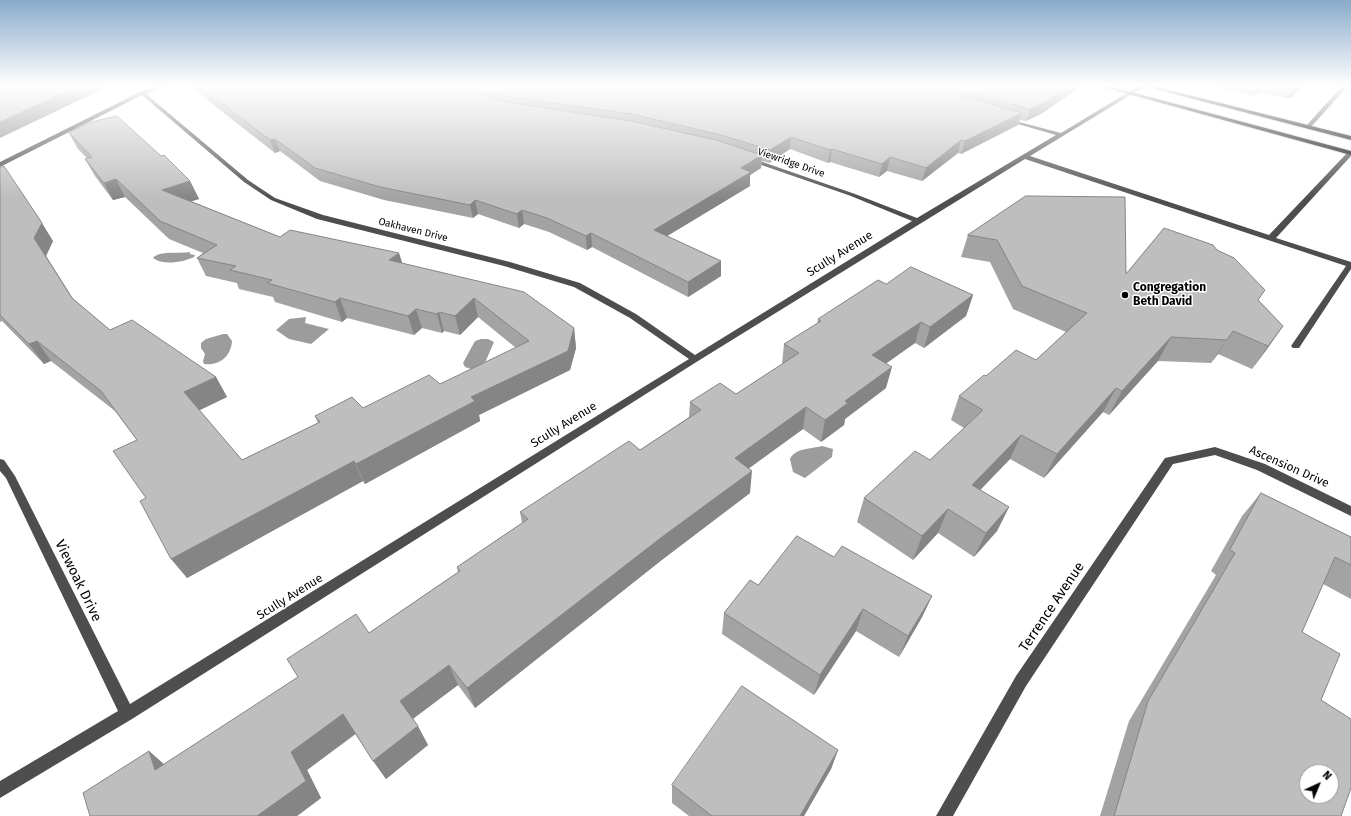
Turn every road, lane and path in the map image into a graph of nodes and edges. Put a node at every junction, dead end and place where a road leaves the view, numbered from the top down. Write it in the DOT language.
graph roads {
  1 [pos="83,123"];
  2 [pos="178,123"];
  3 [pos="1020,123"];
  4 [pos="1082,123"];
  5 [pos="1241,123"];
  6 [pos="1293,123"];
  7 [pos="1312,123"];
  8 [pos="1308,127"];
  9 [pos="1062,135"];
  10 [pos="1351,138"];
  11 [pos="1351,153"];
  12 [pos="741,157"];
  13 [pos="1025,158"];
  14 [pos="0,165"];
  15 [pos="918,222"];
  16 [pos="1270,239"];
  17 [pos="1351,265"];
  18 [pos="1296,346"];
  19 [pos="695,359"];
  20 [pos="1215,451"];
  21 [pos="0,463"];
  22 [pos="1351,510"];
  23 [pos="127,714"];
  24 [pos="0,790"];
  25 [pos="944,816"];
  1 -- 14 [label="street"];
  2 -- 19 [label="street, Oakhaven Drive"];
  3 -- 9 [label="street"];
  4 -- 9 [label="street, Scully Avenue"];
  5 -- 11 [label="main road"];
  6 -- 8 [label="main road"];
  7 -- 8 [label="street"];
  8 -- 10 [label="main road"];
  9 -- 13 [label="street, Scully Avenue"];
  11 -- 16 [label="street"];
  12 -- 15 [label="street, Viewridge Drive"];
  13 -- 15 [label="street, Scully Avenue"];
  13 -- 16 [label="street"];
  15 -- 19 [label="street, Scully Avenue"];
  16 -- 17 [label="street"];
  17 -- 18 [label="street"];
  19 -- 23 [label="street, Scully Avenue"];
  20 -- 22 [label="street, Ascension Drive"];
  20 -- 25 [label="street, Terrence Avenue"];
  21 -- 23 [label="street, Viewoak Drive"];
  23 -- 24 [label="street, Scully Avenue"];
}
